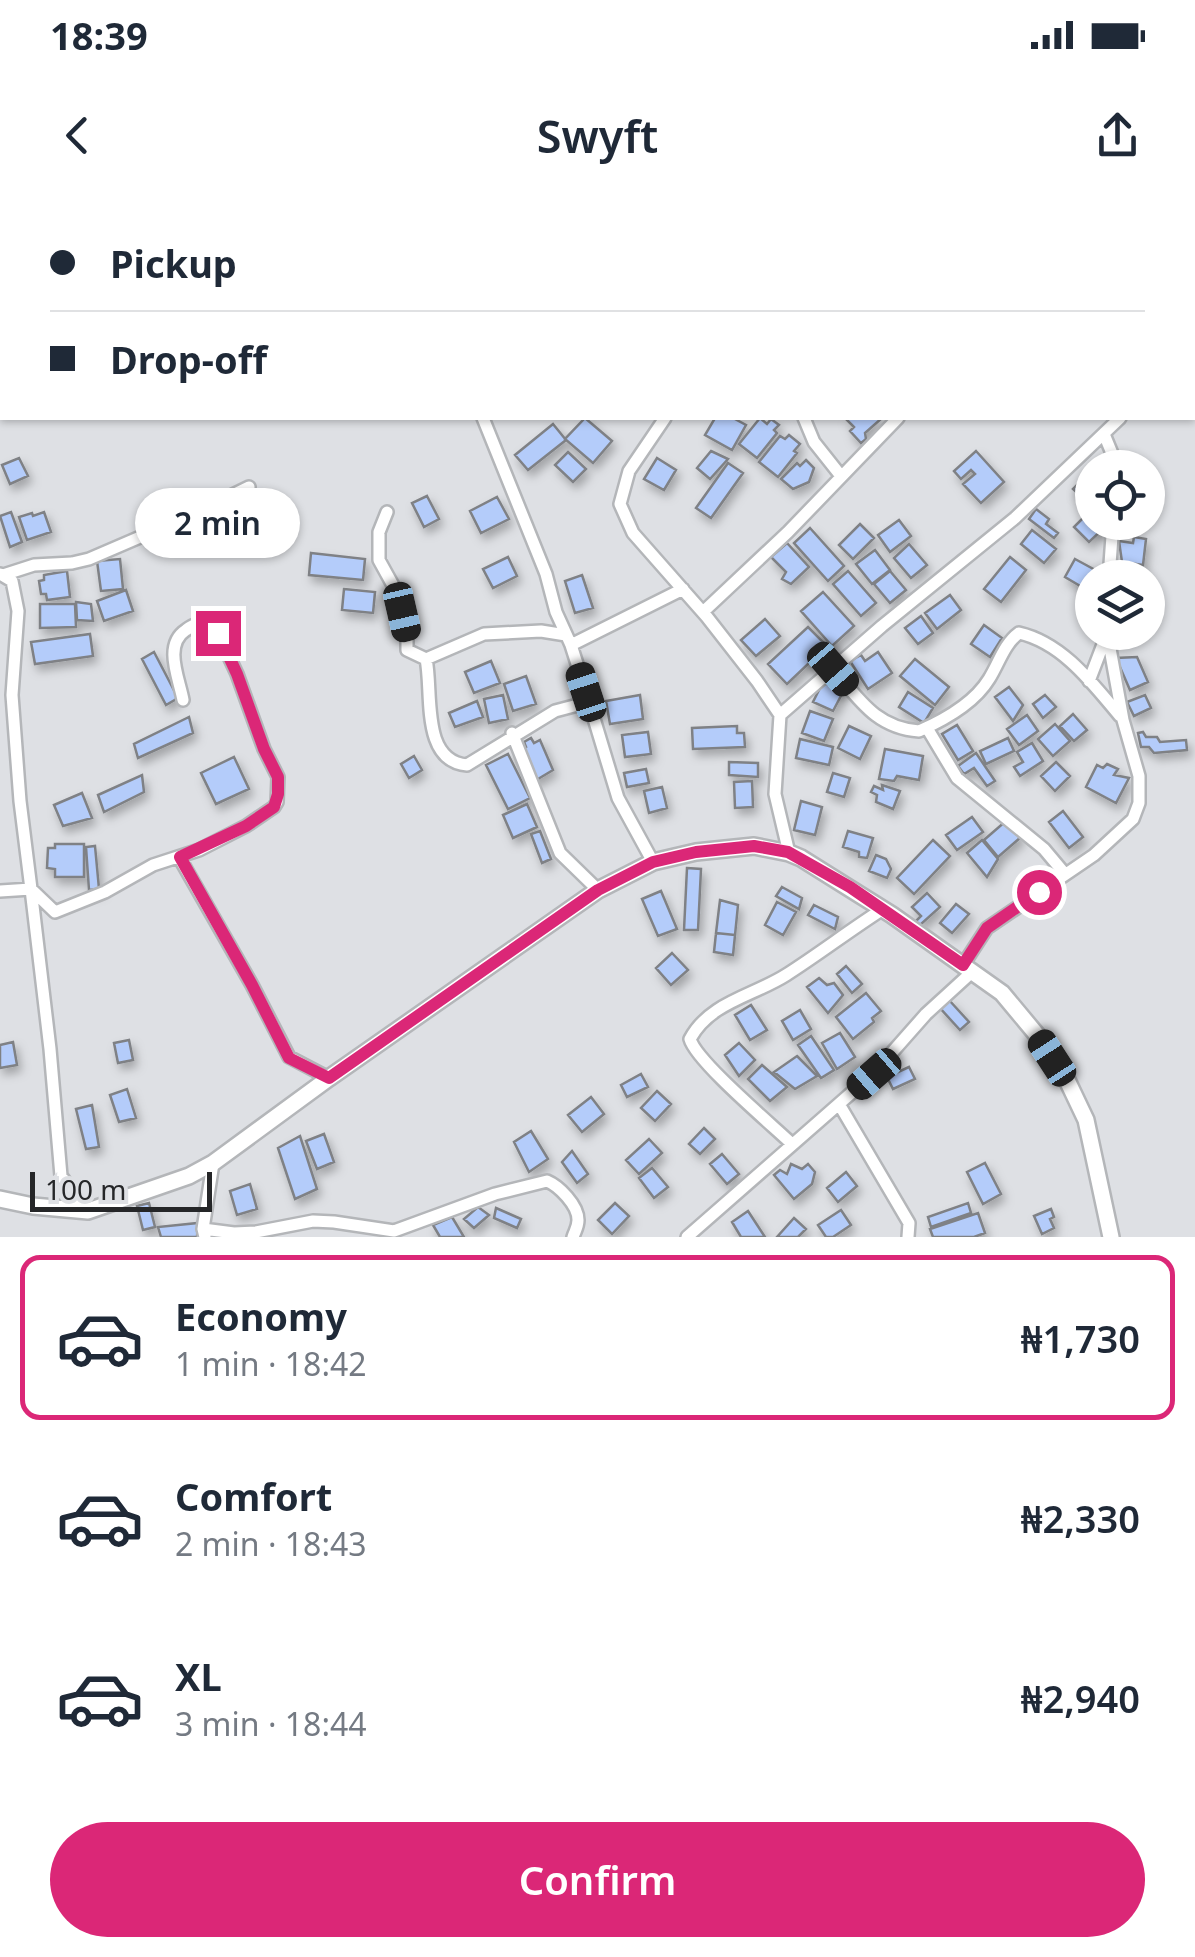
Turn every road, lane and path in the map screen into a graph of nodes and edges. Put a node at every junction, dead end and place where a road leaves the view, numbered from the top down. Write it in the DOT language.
graph roads {
  1 [pos="484,420"];
  2 [pos="664,420"];
  3 [pos="805,420"];
  4 [pos="896,420"];
  5 [pos="1118,420"];
  6 [pos="1104,434"];
  7 [pos="1111,450"];
  8 [pos="841,476"];
  9 [pos="249,486"];
  10 [pos="386,512"];
  11 [pos="2,575"];
  12 [pos="683,589"];
  13 [pos="703,612"];
  14 [pos="568,640"];
  15 [pos="1101,650"];
  16 [pos="1111,650"];
  17 [pos="426,659"];
  18 [pos="833,669"];
  19 [pos="1089,681"];
  20 [pos="183,700"];
  21 [pos="589,702"];
  22 [pos="780,715"];
  23 [pos="1122,720"];
  24 [pos="927,728"];
  25 [pos="16,734"];
  26 [pos="512,734"];
  27 [pos="0,736"];
  28 [pos="788,852"];
  29 [pos="180,857"];
  30 [pos="653,862"];
  31 [pos="1066,874"];
  32 [pos="30,889"];
  33 [pos="598,890"];
  34 [pos="0,891"];
  35 [pos="883,909"];
  36 [pos="968,969"];
  37 [pos="329,1078"];
  38 [pos="839,1104"];
  39 [pos="792,1144"];
  40 [pos="213,1163"];
  41 [pos="0,1199"];
  42 [pos="88,1211"];
  43 [pos="204,1233"];
  44 [pos="573,1237"];
  45 [pos="687,1237"];
  46 [pos="908,1237"];
  47 [pos="1111,1237"];
  1 -- 14 [label="street"];
  2 -- 12 [label="street"];
  3 -- 8 [label="street"];
  4 -- 8 [label="street"];
  5 -- 6 [label="street"];
  6 -- 7 [label="street"];
  6 -- 18 [label="street"];
  8 -- 13 [label="street"];
  9 -- 11 [label="street"];
  10 -- 17 [label="street"];
  11 -- 25 [label="street"];
  12 -- 13 [label="street"];
  12 -- 14 [label="street"];
  13 -- 22 [label="street"];
  14 -- 17 [label="street"];
  14 -- 21 [label="street"];
  15 -- 19 [label="street"];
  16 -- 23 [label="street"];
  17 -- 26 [label="street"];
  18 -- 22 [label="street"];
  18 -- 24 [label="street"];
  19 -- 23 [label="street"];
  19 -- 24 [label="street"];
  20 -- 29 [label="street"];
  21 -- 26 [label="street"];
  21 -- 30 [label="street"];
  22 -- 28 [label="street"];
  23 -- 31 [label="street"];
  24 -- 31 [label="street"];
  25 -- 27 [label="street"];
  25 -- 32 [label="street"];
  26 -- 33 [label="street"];
  28 -- 30 [label="main road"];
  28 -- 35 [label="main road"];
  29 -- 32 [label="street"];
  29 -- 37 [label="street"];
  30 -- 33 [label="main road"];
  31 -- 36 [label="street"];
  32 -- 34 [label="street"];
  32 -- 42 [label="street"];
  33 -- 37 [label="main road"];
  35 -- 36 [label="main road"];
  35 -- 39 [label="street"];
  36 -- 38 [label="street"];
  36 -- 47 [label="main road"];
  37 -- 40 [label="main road"];
  38 -- 39 [label="street"];
  38 -- 46 [label="street"];
  39 -- 45 [label="street"];
  40 -- 42 [label="main road"];
  40 -- 43 [label="street"];
  41 -- 42 [label="main road"];
  43 -- 44 [label="street"];
}
